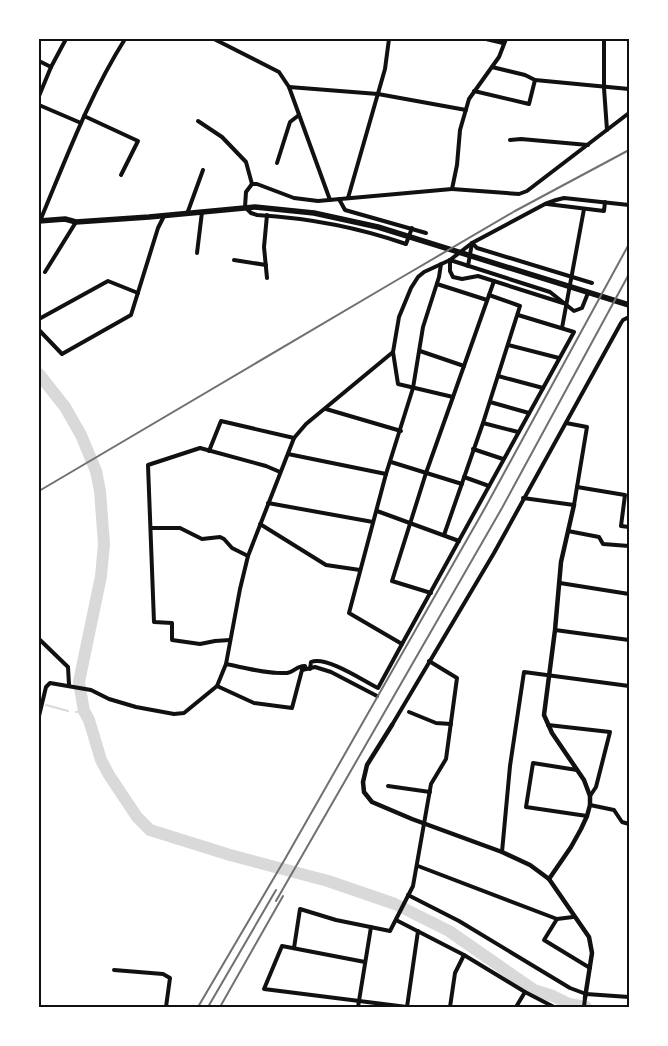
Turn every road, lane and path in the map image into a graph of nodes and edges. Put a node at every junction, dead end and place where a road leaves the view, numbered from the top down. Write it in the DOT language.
graph roads {
  1 [pos="66,39"];
  2 [pos="125,39"];
  3 [pos="214,39"];
  4 [pos="389,39"];
  5 [pos="486,39"];
  6 [pos="506,39"];
  7 [pos="604,39"];
  8 [pos="503,43"];
  9 [pos="39,61"];
  10 [pos="51,67"];
  11 [pos="492,67"];
  12 [pos="535,80"];
  13 [pos="289,87"];
  14 [pos="604,88"];
  15 [pos="629,89"];
  16 [pos="474,92"];
  17 [pos="378,94"];
  18 [pos="39,96"];
  19 [pos="39,105"];
  20 [pos="466,110"];
  21 [pos="629,113"];
  22 [pos="299,115"];
  23 [pos="84,116"];
  24 [pos="198,121"];
  25 [pos="81,123"];
  26 [pos="607,130"];
  27 [pos="510,140"];
  28 [pos="588,145"];
  29 [pos="277,163"];
  30 [pos="203,170"];
  31 [pos="121,175"];
  32 [pos="252,184"];
  33 [pos="452,189"];
  34 [pos="348,198"];
  35 [pos="339,199"];
  36 [pos="330,200"];
  37 [pos="605,202"];
  38 [pos="545,204"];
  39 [pos="629,205"];
  40 [pos="245,207"];
  41 [pos="584,208"];
  42 [pos="202,212"];
  43 [pos="187,214"];
  44 [pos="267,215"];
  45 [pos="164,216"];
  46 [pos="39,221"];
  47 [pos="76,222"];
  48 [pos="412,228"];
  49 [pos="426,232"];
  50 [pos="472,243"];
  51 [pos="197,253"];
  52 [pos="234,260"];
  53 [pos="450,260"];
  54 [pos="441,264"];
  55 [pos="266,265"];
  56 [pos="468,266"];
  57 [pos="45,272"];
  58 [pos="572,277"];
  59 [pos="267,278"];
  60 [pos="494,281"];
  61 [pos="592,283"];
  62 [pos="437,284"];
  63 [pos="138,293"];
  64 [pos="588,293"];
  65 [pos="489,294"];
  66 [pos="487,300"];
  67 [pos="567,304"];
  68 [pos="629,305"];
  69 [pos="518,315"];
  70 [pos="629,317"];
  71 [pos="39,319"];
  72 [pos="562,328"];
  73 [pos="39,330"];
  74 [pos="508,346"];
  75 [pos="420,351"];
  76 [pos="393,352"];
  77 [pos="559,358"];
  78 [pos="464,366"];
  79 [pos="498,376"];
  80 [pos="413,388"];
  81 [pos="543,388"];
  82 [pos="453,397"];
  83 [pos="490,402"];
  84 [pos="326,409"];
  85 [pos="529,412"];
  86 [pos="483,423"];
  87 [pos="566,423"];
  88 [pos="401,430"];
  89 [pos="518,432"];
  90 [pos="294,438"];
  91 [pos="209,450"];
  92 [pos="474,450"];
  93 [pos="288,454"];
  94 [pos="504,459"];
  95 [pos="391,462"];
  96 [pos="280,472"];
  97 [pos="426,472"];
  98 [pos="386,474"];
  99 [pos="464,477"];
  100 [pos="462,484"];
  101 [pos="489,486"];
  102 [pos="577,487"];
  103 [pos="522,498"];
  104 [pos="268,503"];
  105 [pos="574,506"];
  106 [pos="376,511"];
  107 [pos="373,522"];
  108 [pos="410,522"];
  109 [pos="260,524"];
  110 [pos="629,527"];
  111 [pos="150,528"];
  112 [pos="568,531"];
  113 [pos="444,535"];
  114 [pos="459,541"];
  115 [pos="629,546"];
  116 [pos="248,556"];
  117 [pos="360,570"];
  118 [pos="560,583"];
  119 [pos="431,593"];
  120 [pos="629,594"];
  121 [pos="556,630"];
  122 [pos="39,639"];
  123 [pos="230,640"];
  124 [pos="629,640"];
  125 [pos="402,644"];
  126 [pos="429,661"];
  127 [pos="226,664"];
  128 [pos="310,669"];
  129 [pos="302,670"];
  130 [pos="548,675"];
  131 [pos="69,685"];
  132 [pos="217,686"];
  133 [pos="629,686"];
  134 [pos="377,696"];
  135 [pos="408,712"];
  136 [pos="39,716"];
  137 [pos="451,724"];
  138 [pos="392,725"];
  139 [pos="548,725"];
  140 [pos="577,770"];
  141 [pos="388,786"];
  142 [pos="430,792"];
  143 [pos="590,796"];
  144 [pos="590,805"];
  145 [pos="587,816"];
  146 [pos="425,824"];
  147 [pos="629,824"];
  148 [pos="502,852"];
  149 [pos="418,866"];
  150 [pos="548,879"];
  151 [pos="407,896"];
  152 [pos="573,917"];
  153 [pos="397,919"];
  154 [pos="557,919"];
  155 [pos="371,927"];
  156 [pos="418,931"];
  157 [pos="294,948"];
  158 [pos="464,956"];
  159 [pos="366,962"];
  160 [pos="590,968"];
  161 [pos="114,970"];
  162 [pos="525,992"];
  163 [pos="585,996"];
  164 [pos="629,997"];
  165 [pos="358,1000"];
  166 [pos="166,1007"];
  167 [pos="358,1007"];
  168 [pos="407,1007"];
  169 [pos="453,1007"];
  170 [pos="516,1007"];
  171 [pos="554,1007"];
  172 [pos="584,1007"];
  1 -- 10 [label="street"];
  2 -- 23 [label="street"];
  3 -- 13 [label="street"];
  4 -- 17 [label="street"];
  5 -- 8 [label="street"];
  6 -- 8 [label="street"];
  7 -- 14 [label="street"];
  8 -- 11 [label="street"];
  9 -- 10 [label="street"];
  10 -- 18 [label="street"];
  11 -- 12 [label="street"];
  11 -- 16 [label="street"];
  12 -- 14 [label="street"];
  12 -- 16 [label="street"];
  13 -- 17 [label="street"];
  13 -- 22 [label="street"];
  14 -- 15 [label="street"];
  14 -- 26 [label="street"];
  16 -- 20 [label="street"];
  17 -- 20 [label="street"];
  17 -- 34 [label="street"];
  19 -- 25 [label="street"];
  20 -- 33 [label="street"];
  21 -- 26 [label="street"];
  22 -- 29 [label="street"];
  22 -- 36 [label="street"];
  23 -- 25 [label="street"];
  23 -- 31 [label="street"];
  24 -- 32 [label="street"];
  25 -- 46 [label="street"];
  26 -- 28 [label="street"];
  27 -- 28 [label="street"];
  28 -- 33 [label="street"];
  30 -- 43 [label="street"];
  32 -- 36 [label="street"];
  32 -- 40 [label="street"];
  33 -- 34 [label="street"];
  34 -- 35 [label="street"];
  35 -- 36 [label="street"];
  35 -- 48 [label="street"];
  37 -- 38 [label="street"];
  37 -- 39 [label="street"];
  37 -- 41 [label="street"];
  38 -- 41 [label="street"];
  38 -- 50 [label="street"];
  40 -- 42 [label="main road"];
  40 -- 44 [label="street"];
  40 -- 64 [label="main road"];
  41 -- 58 [label="street"];
  42 -- 43 [label="main road"];
  42 -- 51 [label="street"];
  43 -- 45 [label="main road"];
  44 -- 48 [label="street"];
  44 -- 55 [label="street"];
  45 -- 47 [label="main road"];
  45 -- 63 [label="street"];
  46 -- 47 [label="main road"];
  47 -- 57 [label="street"];
  48 -- 49 [label="street"];
  50 -- 53 [label="street"];
  50 -- 56 [label="street"];
  50 -- 58 [label="street"];
  52 -- 55 [label="street"];
  53 -- 54 [label="street"];
  53 -- 56 [label="street"];
  53 -- 60 [label="street"];
  54 -- 62 [label="street"];
  54 -- 76 [label="street"];
  55 -- 59 [label="street"];
  56 -- 64 [label="street"];
  58 -- 61 [label="street"];
  58 -- 67 [label="street"];
  60 -- 65 [label="street"];
  60 -- 67 [label="street"];
  62 -- 66 [label="street"];
  62 -- 75 [label="street"];
  63 -- 71 [label="street"];
  63 -- 73 [label="street"];
  64 -- 68 [label="main road"];
  65 -- 66 [label="street"];
  65 -- 69 [label="street"];
  66 -- 78 [label="street"];
  67 -- 72 [label="street"];
  69 -- 72 [label="street"];
  69 -- 74 [label="street"];
  70 -- 87 [label="street"];
  72 -- 77 [label="street"];
  74 -- 77 [label="street"];
  74 -- 79 [label="street"];
  75 -- 78 [label="street"];
  75 -- 80 [label="street"];
  76 -- 80 [label="street"];
  76 -- 84 [label="street"];
  77 -- 81 [label="street"];
  78 -- 82 [label="street"];
  79 -- 81 [label="street"];
  79 -- 83 [label="street"];
  80 -- 82 [label="street"];
  80 -- 88 [label="street"];
  81 -- 85 [label="street"];
  82 -- 97 [label="street"];
  83 -- 85 [label="street"];
  83 -- 86 [label="street"];
  84 -- 88 [label="street"];
  84 -- 90 [label="street"];
  85 -- 89 [label="street"];
  86 -- 89 [label="street"];
  86 -- 92 [label="street"];
  87 -- 102 [label="street"];
  87 -- 103 [label="street"];
  88 -- 95 [label="street"];
  89 -- 94 [label="street"];
  90 -- 91 [label="street"];
  90 -- 93 [label="street"];
  91 -- 96 [label="street"];
  91 -- 111 [label="street"];
  92 -- 94 [label="street"];
  92 -- 99 [label="street"];
  93 -- 96 [label="street"];
  93 -- 98 [label="street"];
  94 -- 101 [label="street"];
  95 -- 97 [label="street"];
  95 -- 98 [label="street"];
  96 -- 104 [label="street"];
  97 -- 100 [label="street"];
  97 -- 108 [label="street"];
  98 -- 106 [label="street"];
  99 -- 100 [label="street"];
  99 -- 101 [label="street"];
  100 -- 113 [label="street"];
  101 -- 114 [label="street"];
  102 -- 105 [label="street"];
  102 -- 110 [label="street"];
  103 -- 105 [label="street"];
  103 -- 126 [label="street"];
  104 -- 107 [label="street"];
  104 -- 109 [label="street"];
  105 -- 112 [label="street"];
  106 -- 107 [label="street"];
  106 -- 108 [label="street"];
  107 -- 117 [label="street"];
  108 -- 113 [label="street"];
  108 -- 119 [label="street"];
  109 -- 116 [label="street"];
  109 -- 117 [label="street"];
  111 -- 116 [label="street"];
  111 -- 123 [label="street"];
  112 -- 115 [label="street"];
  112 -- 118 [label="street"];
  113 -- 114 [label="street"];
  114 -- 119 [label="street"];
  116 -- 123 [label="street"];
  117 -- 125 [label="street"];
  118 -- 120 [label="street"];
  118 -- 121 [label="street"];
  119 -- 125 [label="street"];
  121 -- 124 [label="street"];
  121 -- 130 [label="street"];
  122 -- 131 [label="street"];
  123 -- 127 [label="street"];
  125 -- 128 [label="street"];
  126 -- 137 [label="street"];
  126 -- 138 [label="street"];
  127 -- 129 [label="street"];
  127 -- 132 [label="street"];
  128 -- 129 [label="street"];
  128 -- 134 [label="street"];
  129 -- 132 [label="street"];
  130 -- 133 [label="street"];
  130 -- 139 [label="street"];
  130 -- 148 [label="street"];
  131 -- 132 [label="street"];
  131 -- 136 [label="street"];
  135 -- 137 [label="street"];
  137 -- 142 [label="street"];
  138 -- 146 [label="street"];
  139 -- 140 [label="street"];
  139 -- 143 [label="street"];
  140 -- 143 [label="street"];
  140 -- 145 [label="street"];
  141 -- 142 [label="street"];
  142 -- 146 [label="street"];
  143 -- 144 [label="street"];
  144 -- 145 [label="street"];
  144 -- 147 [label="street"];
  145 -- 150 [label="street"];
  146 -- 148 [label="street"];
  146 -- 149 [label="street"];
  148 -- 150 [label="street"];
  149 -- 151 [label="street"];
  149 -- 154 [label="street"];
  150 -- 152 [label="street"];
  151 -- 153 [label="street"];
  151 -- 163 [label="street"];
  152 -- 154 [label="street"];
  152 -- 160 [label="street"];
  153 -- 155 [label="street"];
  153 -- 156 [label="street"];
  154 -- 160 [label="street"];
  155 -- 157 [label="street"];
  155 -- 159 [label="street"];
  156 -- 158 [label="street"];
  156 -- 168 [label="street"];
  157 -- 159 [label="street"];
  157 -- 165 [label="street"];
  158 -- 162 [label="street"];
  158 -- 169 [label="street"];
  159 -- 165 [label="street"];
  160 -- 163 [label="street"];
  161 -- 166 [label="street"];
  162 -- 170 [label="street"];
  162 -- 171 [label="street"];
  163 -- 164 [label="street"];
  163 -- 172 [label="street"];
  165 -- 167 [label="street"];
  165 -- 168 [label="street"];
}
